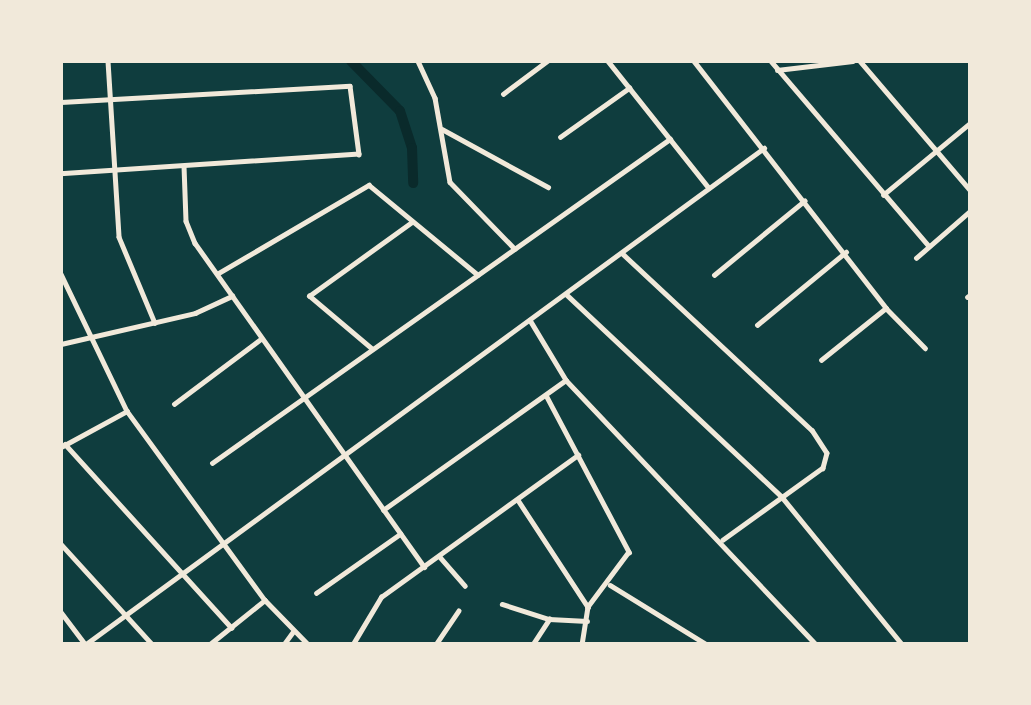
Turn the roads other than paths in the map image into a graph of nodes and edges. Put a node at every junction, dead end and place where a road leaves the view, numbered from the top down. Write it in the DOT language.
graph roads {
  1 [pos="108,61"];
  2 [pos="418,61"];
  3 [pos="547,61"];
  4 [pos="608,61"];
  5 [pos="694,61"];
  6 [pos="771,61"];
  7 [pos="852,61"];
  8 [pos="860,61"];
  9 [pos="776,70"];
  10 [pos="629,88"];
  11 [pos="503,94"];
  12 [pos="108,99"];
  13 [pos="61,102"];
  14 [pos="970,123"];
  15 [pos="442,129"];
  16 [pos="560,137"];
  17 [pos="670,139"];
  18 [pos="764,148"];
  19 [pos="937,151"];
  20 [pos="184,166"];
  21 [pos="113,171"];
  22 [pos="61,174"];
  23 [pos="548,187"];
  24 [pos="709,188"];
  25 [pos="970,190"];
  26 [pos="883,195"];
  27 [pos="804,201"];
  28 [pos="970,211"];
  29 [pos="412,222"];
  30 [pos="929,246"];
  31 [pos="515,250"];
  32 [pos="846,252"];
  33 [pos="623,254"];
  34 [pos="916,258"];
  35 [pos="61,274"];
  36 [pos="216,274"];
  37 [pos="478,275"];
  38 [pos="714,275"];
  39 [pos="566,294"];
  40 [pos="232,296"];
  41 [pos="886,308"];
  42 [pos="530,320"];
  43 [pos="155,323"];
  44 [pos="757,325"];
  45 [pos="87,334"];
  46 [pos="261,339"];
  47 [pos="61,344"];
  48 [pos="925,348"];
  49 [pos="372,349"];
  50 [pos="821,360"];
  51 [pos="566,380"];
  52 [pos="546,394"];
  53 [pos="303,397"];
  54 [pos="174,404"];
  55 [pos="127,411"];
  56 [pos="63,445"];
  57 [pos="345,454"];
  58 [pos="578,455"];
  59 [pos="212,463"];
  60 [pos="782,497"];
  61 [pos="517,500"];
  62 [pos="383,510"];
  63 [pos="400,534"];
  64 [pos="723,540"];
  65 [pos="223,542"];
  66 [pos="61,544"];
  67 [pos="440,557"];
  68 [pos="424,568"];
  69 [pos="183,574"];
  70 [pos="610,584"];
  71 [pos="465,586"];
  72 [pos="316,593"];
  73 [pos="265,600"];
  74 [pos="502,604"];
  75 [pos="588,607"];
  76 [pos="458,611"];
  77 [pos="61,612"];
  78 [pos="127,615"];
  79 [pos="549,619"];
  80 [pos="587,621"];
  81 [pos="232,628"];
  82 [pos="292,634"];
  83 [pos="86,644"];
  84 [pos="152,644"];
  85 [pos="210,644"];
  86 [pos="284,644"];
  87 [pos="308,644"];
  88 [pos="353,644"];
  89 [pos="436,644"];
  90 [pos="533,644"];
  91 [pos="582,644"];
  92 [pos="706,644"];
  93 [pos="816,644"];
  94 [pos="902,644"];
  1 -- 12 [label="street"];
  2 -- 15 [label="street"];
  3 -- 11 [label="street"];
  4 -- 10 [label="street"];
  5 -- 18 [label="street"];
  6 -- 9 [label="street"];
  7 -- 9 [label="street"];
  8 -- 19 [label="street"];
  9 -- 26 [label="street"];
  10 -- 16 [label="street"];
  10 -- 17 [label="street"];
  12 -- 13 [label="street"];
  12 -- 20 [label="street"];
  12 -- 21 [label="street"];
  14 -- 19 [label="street"];
  15 -- 23 [label="street"];
  15 -- 31 [label="street"];
  17 -- 24 [label="street"];
  17 -- 31 [label="street"];
  18 -- 24 [label="street"];
  18 -- 27 [label="street"];
  19 -- 25 [label="street"];
  19 -- 26 [label="street"];
  20 -- 21 [label="street"];
  20 -- 36 [label="street"];
  21 -- 22 [label="street"];
  21 -- 43 [label="street"];
  24 -- 33 [label="street"];
  26 -- 30 [label="street"];
  27 -- 32 [label="street"];
  27 -- 38 [label="street"];
  28 -- 30 [label="street"];
  29 -- 36 [label="street"];
  29 -- 37 [label="street"];
  29 -- 49 [label="street"];
  30 -- 34 [label="street"];
  31 -- 37 [label="street"];
  32 -- 41 [label="street"];
  32 -- 44 [label="street"];
  33 -- 39 [label="street"];
  33 -- 60 [label="street"];
  35 -- 45 [label="street"];
  36 -- 40 [label="street"];
  37 -- 49 [label="street"];
  39 -- 42 [label="street"];
  39 -- 60 [label="street"];
  40 -- 43 [label="street"];
  40 -- 46 [label="street"];
  41 -- 48 [label="street"];
  41 -- 50 [label="street"];
  42 -- 51 [label="street"];
  42 -- 57 [label="street"];
  43 -- 45 [label="street"];
  45 -- 47 [label="street"];
  45 -- 55 [label="street"];
  46 -- 53 [label="street"];
  46 -- 54 [label="street"];
  49 -- 53 [label="street"];
  51 -- 52 [label="street"];
  51 -- 64 [label="street"];
  52 -- 58 [label="street"];
  52 -- 62 [label="street"];
  53 -- 57 [label="street"];
  53 -- 59 [label="street"];
  55 -- 56 [label="street"];
  55 -- 65 [label="street"];
  56 -- 69 [label="street"];
  57 -- 62 [label="street"];
  57 -- 65 [label="street"];
  58 -- 61 [label="street"];
  58 -- 70 [label="street"];
  60 -- 64 [label="street"];
  60 -- 94 [label="street"];
  61 -- 67 [label="street"];
  61 -- 75 [label="street"];
  62 -- 63 [label="street"];
  63 -- 68 [label="street"];
  63 -- 72 [label="street"];
  64 -- 93 [label="street"];
  65 -- 69 [label="street"];
  65 -- 73 [label="street"];
  66 -- 78 [label="street"];
  67 -- 68 [label="street"];
  67 -- 71 [label="street"];
  68 -- 88 [label="street"];
  69 -- 78 [label="street"];
  69 -- 81 [label="street"];
  70 -- 75 [label="street"];
  70 -- 92 [label="street"];
  73 -- 81 [label="street"];
  73 -- 82 [label="street"];
  74 -- 79 [label="street"];
  75 -- 80 [label="street"];
  76 -- 89 [label="street"];
  77 -- 83 [label="street"];
  78 -- 83 [label="street"];
  78 -- 84 [label="street"];
  79 -- 80 [label="street"];
  79 -- 90 [label="street"];
  80 -- 91 [label="street"];
  81 -- 85 [label="street"];
  82 -- 86 [label="street"];
  82 -- 87 [label="street"];
}
